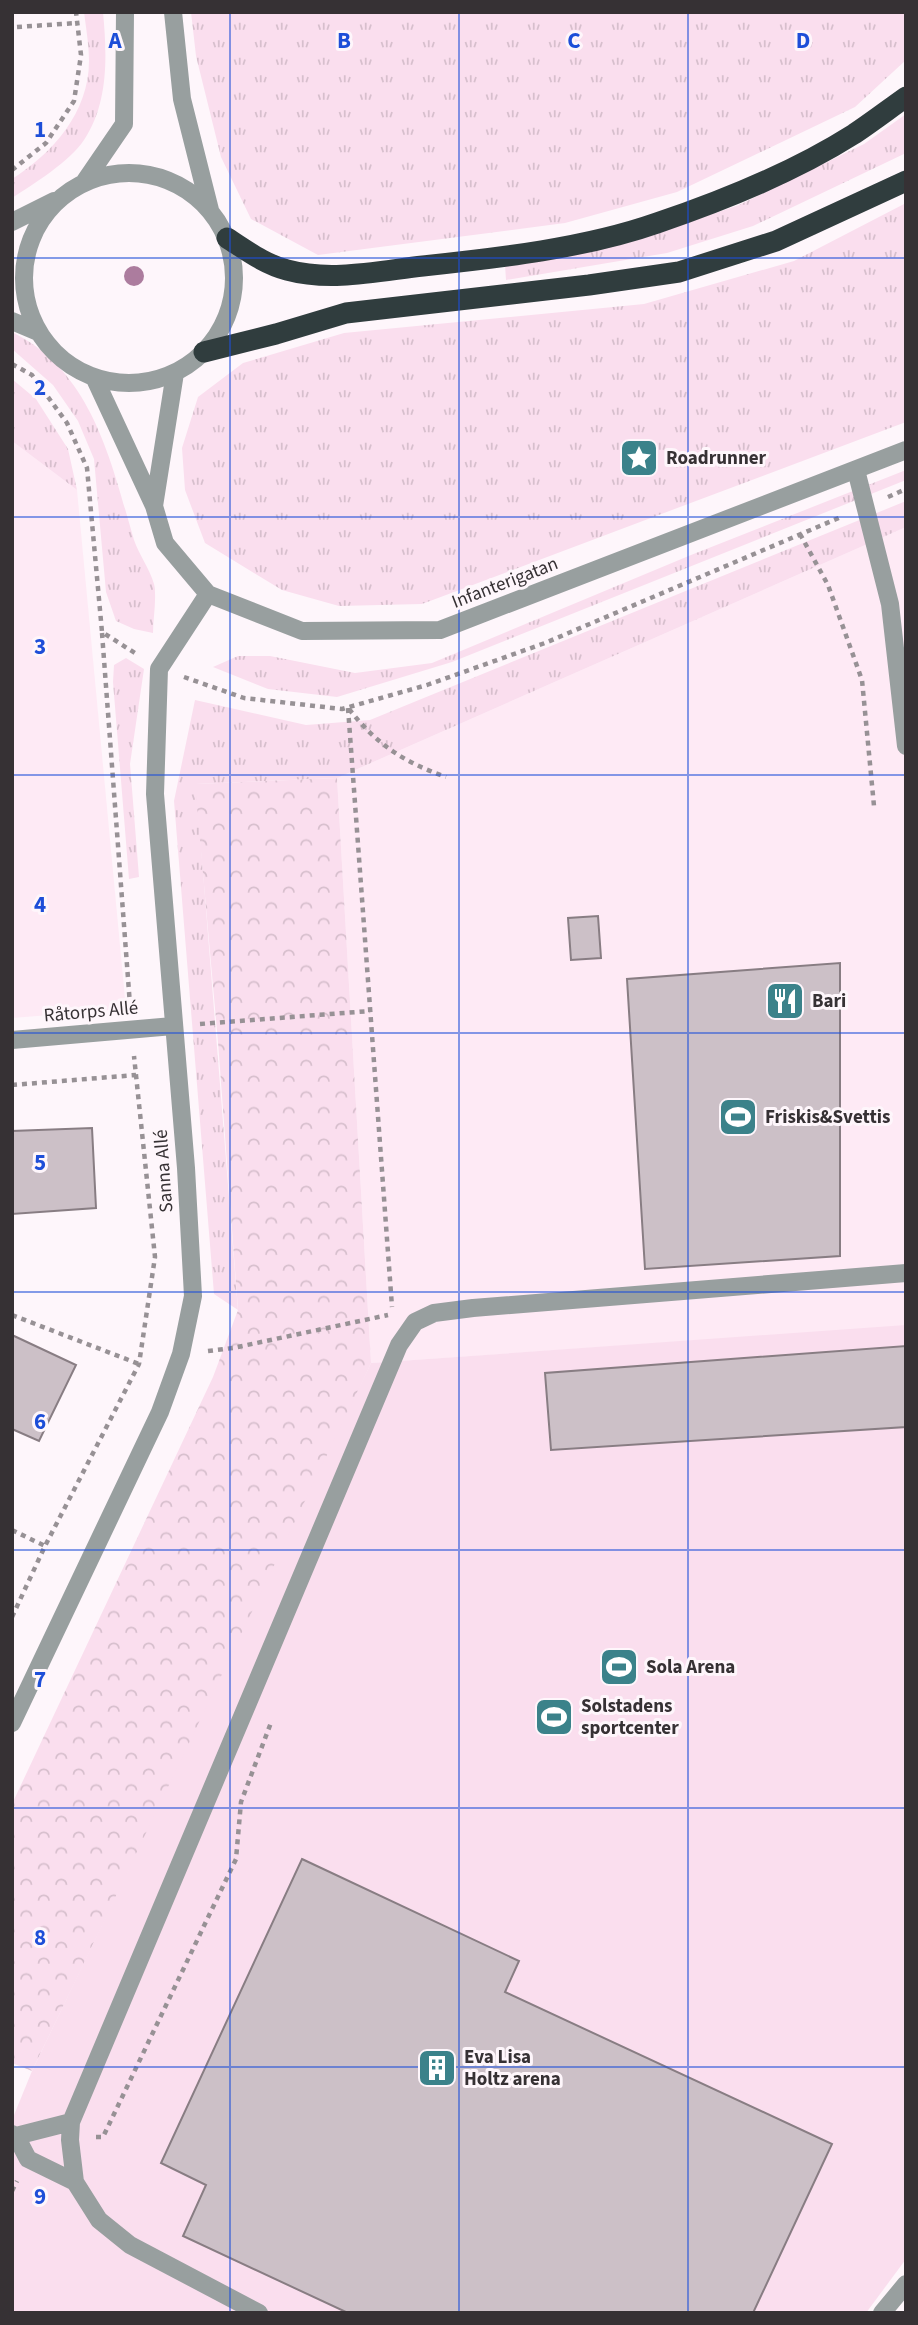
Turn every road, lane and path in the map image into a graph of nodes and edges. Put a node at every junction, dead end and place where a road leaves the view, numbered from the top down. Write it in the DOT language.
graph roads {
  1 [pos="76,12"];
  2 [pos="125,12"];
  3 [pos="173,12"];
  4 [pos="78,23"];
  5 [pos="17,27"];
  6 [pos="906,97"];
  7 [pos="12,170"];
  8 [pos="906,180"];
  9 [pos="85,181"];
  10 [pos="57,200"];
  11 [pos="210,210"];
  12 [pos="12,222"];
  13 [pos="227,238"];
  14 [pos="12,321"];
  15 [pos="38,332"];
  16 [pos="204,352"];
  17 [pos="12,364"];
  18 [pos="175,373"];
  19 [pos="94,377"];
  20 [pos="906,450"];
  21 [pos="856,470"];
  22 [pos="906,489"];
  23 [pos="154,506"];
  24 [pos="866,506"];
  25 [pos="800,534"];
  26 [pos="208,594"];
  27 [pos="102,632"];
  28 [pos="159,669"];
  29 [pos="348,708"];
  30 [pos="906,746"];
  31 [pos="446,777"];
  32 [pos="874,806"];
  33 [pos="370,1011"];
  34 [pos="173,1026"];
  35 [pos="131,1030"];
  36 [pos="12,1040"];
  37 [pos="136,1075"];
  38 [pos="12,1084"];
  39 [pos="906,1273"];
  40 [pos="12,1315"];
  41 [pos="181,1354"];
  42 [pos="139,1364"];
  43 [pos="12,1531"];
  44 [pos="45,1546"];
  45 [pos="12,1617"];
  46 [pos="12,1723"];
  47 [pos="71,2122"];
  48 [pos="14,2135"];
  49 [pos="75,2182"];
  50 [pos="906,2284"];
  51 [pos="259,2313"];
  52 [pos="882,2313"];
  1 -- 4 [label="path"];
  2 -- 9 [label="street"];
  3 -- 11 [label="street"];
  4 -- 5 [label="path"];
  4 -- 7 [label="path"];
  6 -- 13 [label="highway"];
  8 -- 16 [label="highway"];
  9 -- 10 [label="street"];
  9 -- 11 [label="street"];
  10 -- 12 [label="street"];
  10 -- 15 [label="street"];
  11 -- 13 [label="street"];
  13 -- 16 [label="street"];
  14 -- 15 [label="street"];
  15 -- 19 [label="street"];
  16 -- 18 [label="street"];
  17 -- 27 [label="path"];
  18 -- 19 [label="street"];
  18 -- 23 [label="street, Infanterigatan"];
  19 -- 23 [label="street, Infanterigatan"];
  20 -- 21 [label="street, Infanterigatan"];
  21 -- 24 [label="street"];
  21 -- 26 [label="street, Infanterigatan"];
  22 -- 24 [label="path"];
  23 -- 26 [label="street, Infanterigatan"];
  24 -- 25 [label="path"];
  24 -- 30 [label="street"];
  25 -- 29 [label="path"];
  25 -- 32 [label="path"];
  26 -- 28 [label="street"];
  27 -- 28 [label="path"];
  27 -- 35 [label="path"];
  28 -- 29 [label="path"];
  28 -- 34 [label="street, Sanna Allé"];
  29 -- 31 [label="path"];
  29 -- 33 [label="path"];
  33 -- 34 [label="path"];
  33 -- 41 [label="path"];
  34 -- 35 [label="street, Råtorps Allé"];
  34 -- 41 [label="street, Sanna Allé"];
  35 -- 36 [label="street, Råtorps Allé"];
  35 -- 37 [label="path"];
  37 -- 38 [label="path"];
  37 -- 42 [label="path"];
  39 -- 47 [label="street"];
  40 -- 42 [label="path"];
  41 -- 46 [label="street, Sanna Allé"];
  42 -- 44 [label="path"];
  43 -- 44 [label="path"];
  44 -- 45 [label="path"];
  47 -- 48 [label="street"];
  47 -- 49 [label="street"];
  48 -- 49 [label="street"];
  49 -- 51 [label="street"];
  50 -- 52 [label="street"];
}
